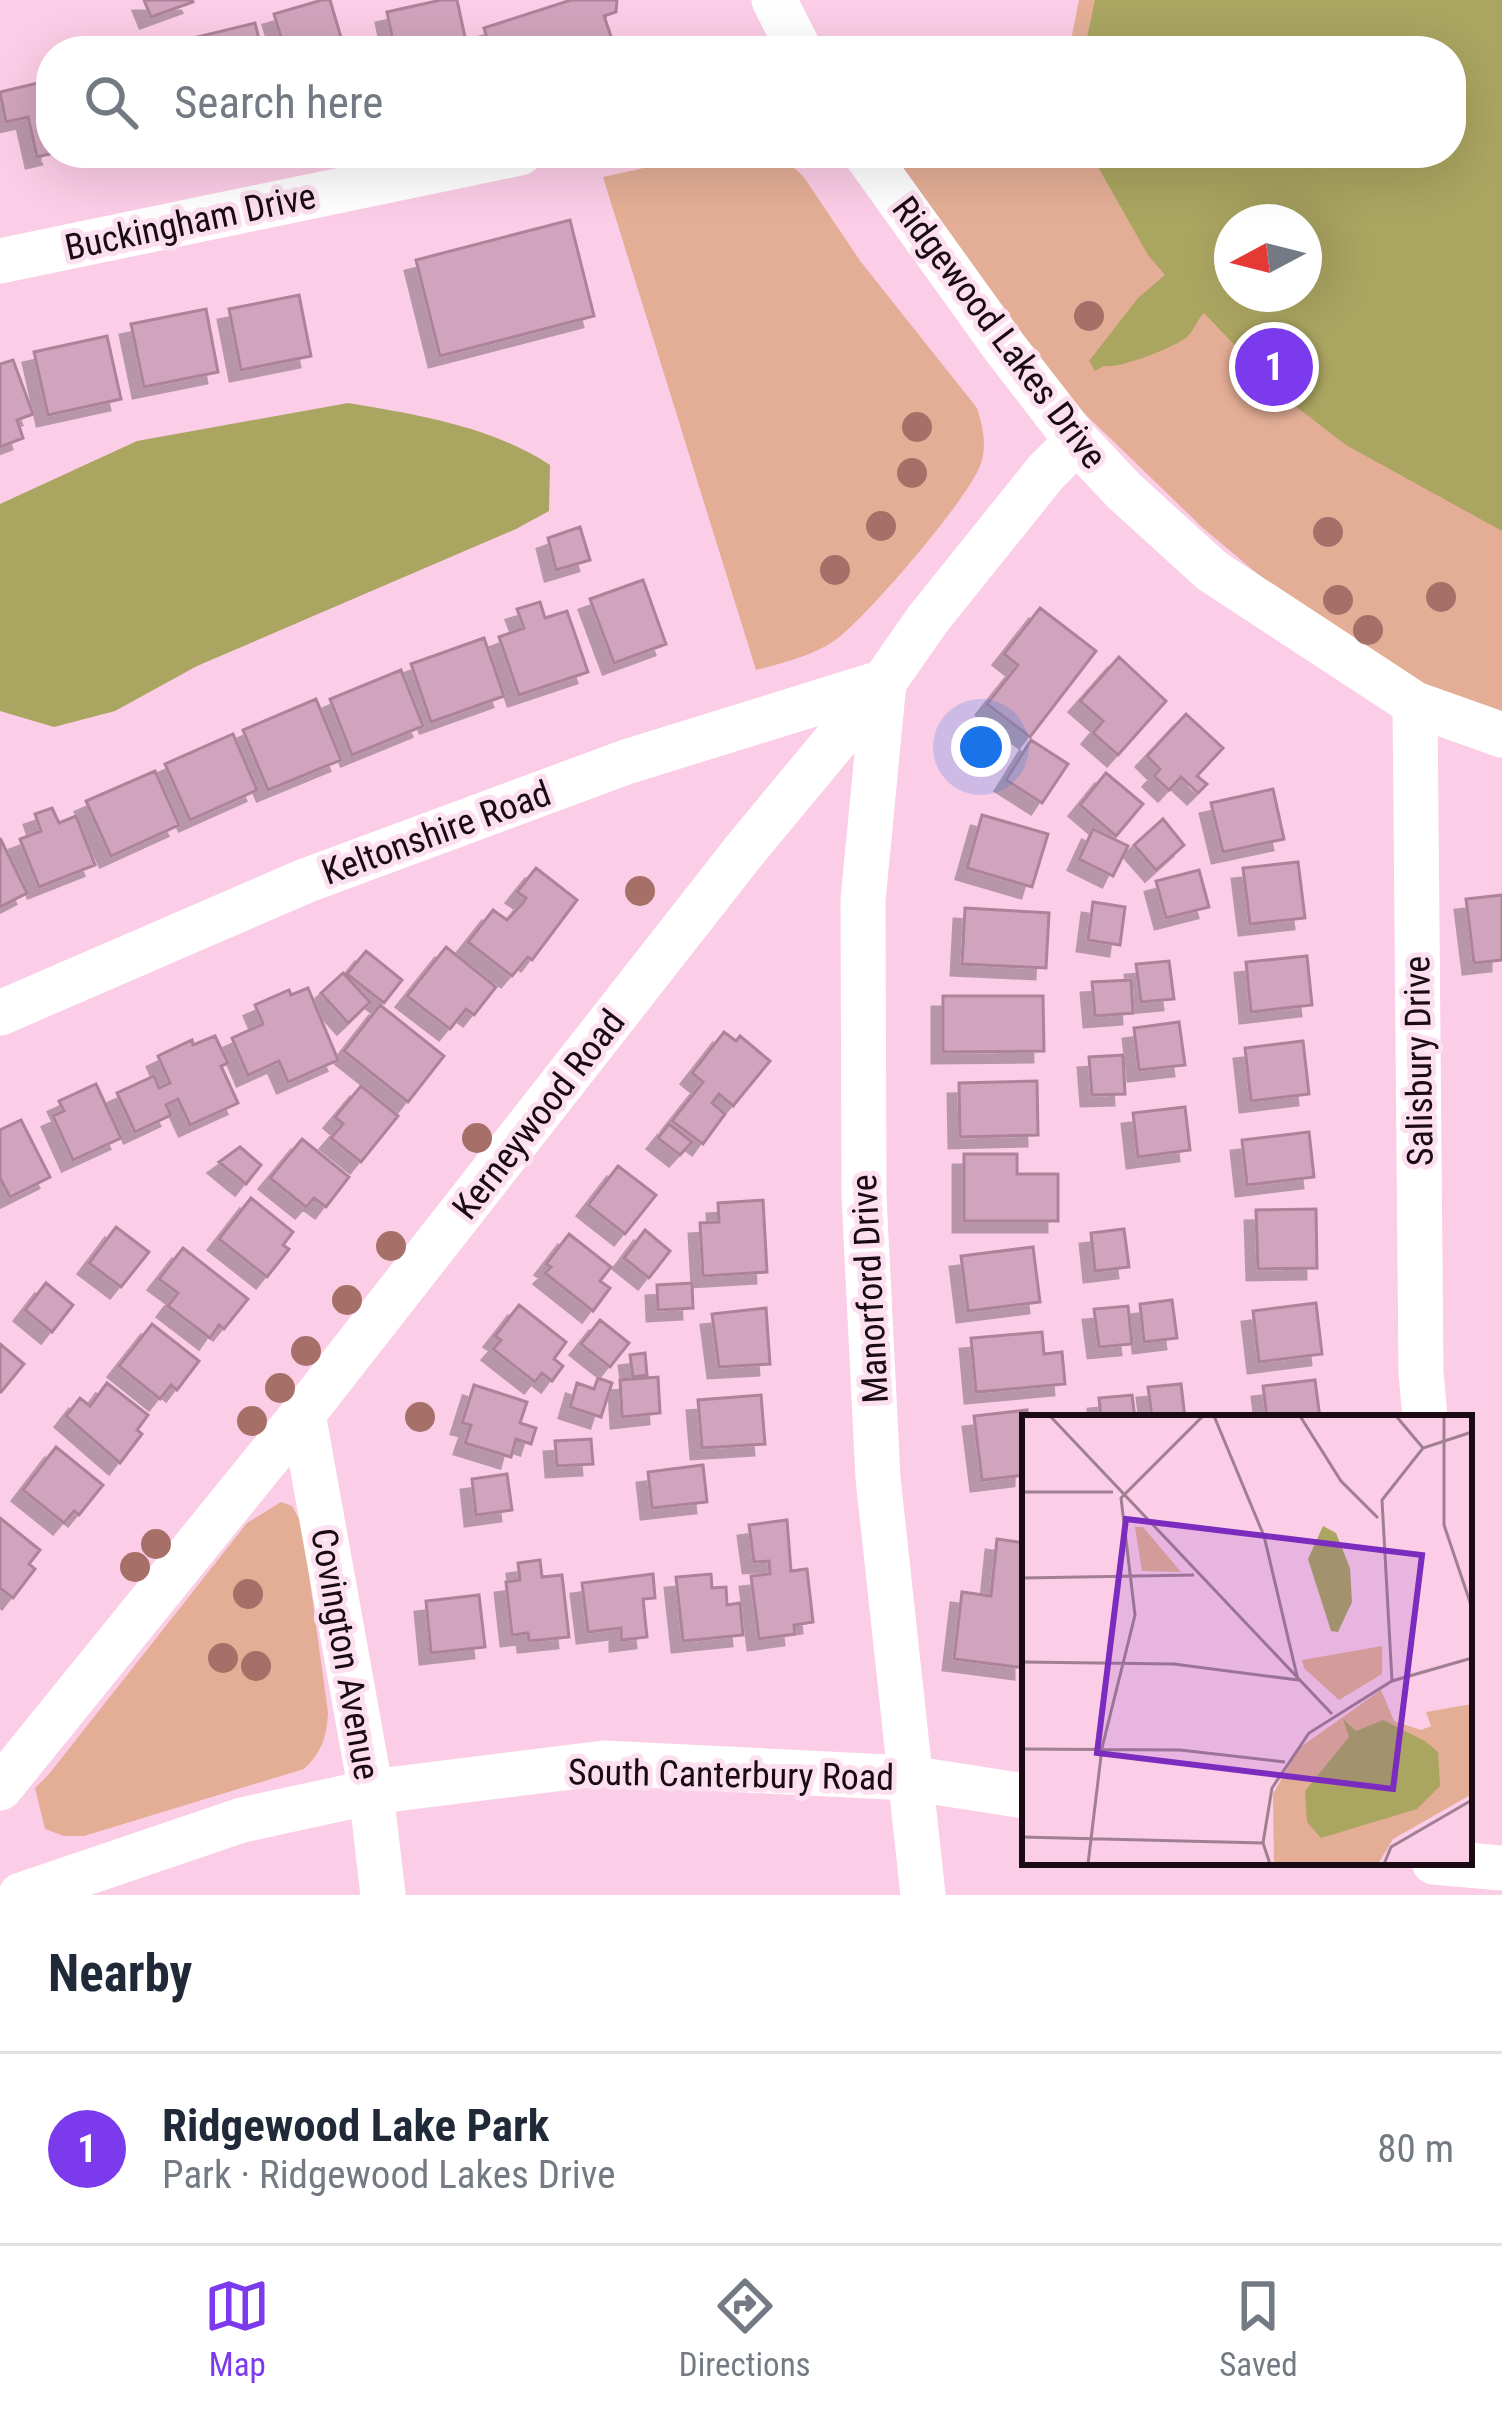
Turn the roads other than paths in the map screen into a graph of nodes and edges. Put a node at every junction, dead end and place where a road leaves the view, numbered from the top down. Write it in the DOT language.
graph roads {
  1 [pos="773,0"];
  2 [pos="792,36"];
  3 [pos="448,168"];
  4 [pos="876,168"];
  5 [pos="0,261"];
  6 [pos="1077,441"];
  7 [pos="884,682"];
  8 [pos="1414,704"];
  9 [pos="1502,735"];
  10 [pos="0,1012"];
  11 [pos="303,1414"];
  12 [pos="1425,1415"];
  13 [pos="909,1778"];
  14 [pos="0,1788"];
  15 [pos="371,1792"];
  16 [pos="1022,1796"];
  17 [pos="20,1895"];
  18 [pos="383,1895"];
  19 [pos="923,1895"];
  1 -- 2 [label="street"];
  3 -- 5 [label="street, Buckingham Drive"];
  4 -- 6 [label="street, Ridgewood Lakes Drive"];
  6 -- 7 [label="street, Kerneywood Road"];
  6 -- 8 [label="street, Ridgewood Lakes Drive"];
  7 -- 10 [label="street, Keltonshire Road"];
  7 -- 11 [label="street, Kerneywood Road"];
  7 -- 13 [label="street, Manorford Drive"];
  8 -- 9 [label="street, Ridgewood Lakes Drive"];
  8 -- 12 [label="street, Salisbury Drive"];
  11 -- 14 [label="street, Kerneywood Road"];
  11 -- 15 [label="street, Covington Avenue"];
  13 -- 15 [label="street, South Canterbury Road"];
  13 -- 16 [label="street, South Canterbury Road"];
  13 -- 19 [label="street, Manorford Drive"];
  15 -- 17 [label="street, South Canterbury Road"];
  15 -- 18 [label="street, Covington Avenue"];
}
